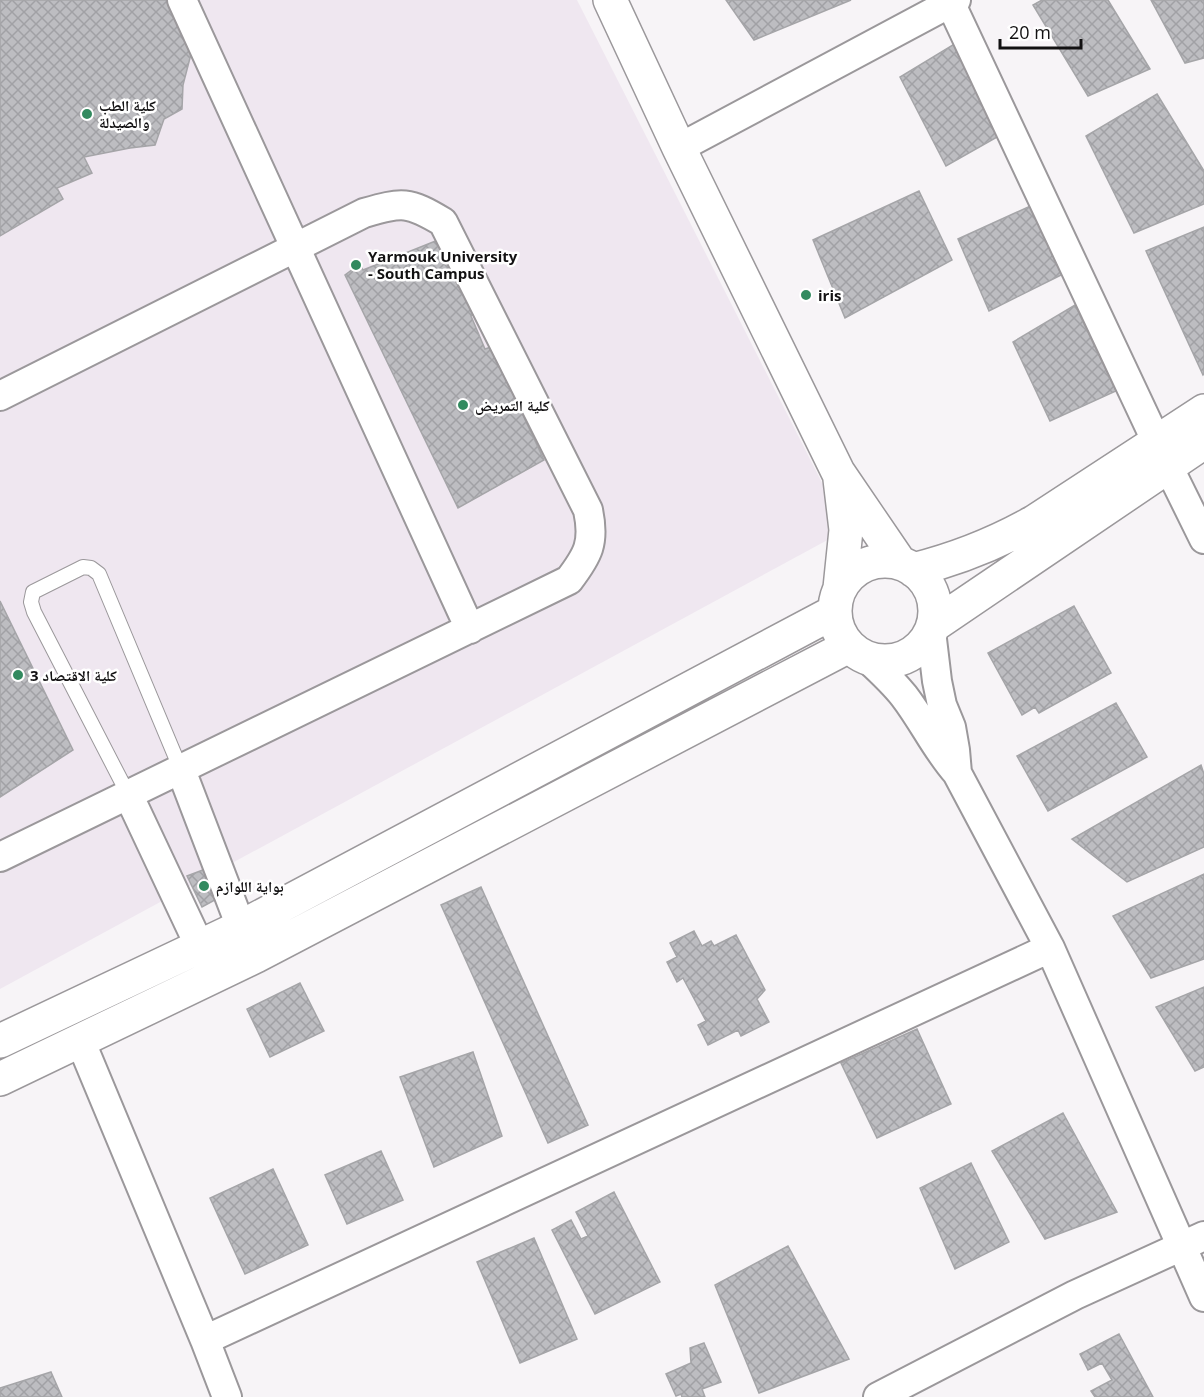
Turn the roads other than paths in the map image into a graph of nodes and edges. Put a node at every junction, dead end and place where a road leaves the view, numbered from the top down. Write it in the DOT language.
graph roads {
  1 [pos="182,0"];
  2 [pos="610,0"];
  3 [pos="952,1"];
  4 [pos="679,148"];
  5 [pos="295,246"];
  6 [pos="0,396"];
  7 [pos="1204,411"];
  8 [pos="1204,442"];
  9 [pos="1162,455"];
  10 [pos="838,472"];
  11 [pos="1204,539"];
  12 [pos="907,566"];
  13 [pos="837,600"];
  14 [pos="470,628"];
  15 [pos="932,628"];
  16 [pos="858,653"];
  17 [pos="181,770"];
  18 [pos="957,773"];
  19 [pos="128,794"];
  20 [pos="0,857"];
  21 [pos="241,927"];
  22 [pos="199,947"];
  23 [pos="1050,948"];
  24 [pos="256,956"];
  25 [pos="213,976"];
  26 [pos="80,1040"];
  27 [pos="0,1041"];
  28 [pos="0,1079"];
  29 [pos="1193,1241"];
  30 [pos="1204,1297"];
  31 [pos="205,1340"];
  32 [pos="226,1397"];
  33 [pos="878,1397"];
  1 -- 5 [label="street"];
  2 -- 4 [label="street"];
  3 -- 4 [label="street"];
  3 -- 9 [label="street"];
  4 -- 10 [label="street"];
  5 -- 6 [label="street"];
  5 -- 14 [label="street"];
  5 -- 14 [label="street"];
  7 -- 9 [label="street"];
  8 -- 9 [label="street"];
  9 -- 11 [label="street"];
  9 -- 12 [label="street"];
  9 -- 15 [label="street"];
  10 -- 12 [label="street"];
  10 -- 13 [label="street"];
  12 -- 13 [label="street"];
  12 -- 15 [label="street"];
  13 -- 16 [label="street"];
  13 -- 21 [label="street"];
  14 -- 17 [label="street"];
  15 -- 16 [label="street"];
  15 -- 18 [label="street"];
  16 -- 18 [label="street"];
  16 -- 24 [label="street"];
  17 -- 19 [label="street"];
  17 -- 19 [label="lane"];
  17 -- 21 [label="street"];
  18 -- 23 [label="street"];
  19 -- 20 [label="street"];
  19 -- 22 [label="street"];
  21 -- 22 [label="street"];
  21 -- 24 [label="street"];
  22 -- 25 [label="street"];
  22 -- 27 [label="street"];
  23 -- 29 [label="street"];
  23 -- 31 [label="street"];
  24 -- 25 [label="street"];
  25 -- 26 [label="street"];
  26 -- 28 [label="street"];
  26 -- 31 [label="street"];
  29 -- 30 [label="street"];
  29 -- 33 [label="street"];
  31 -- 32 [label="street"];
}
